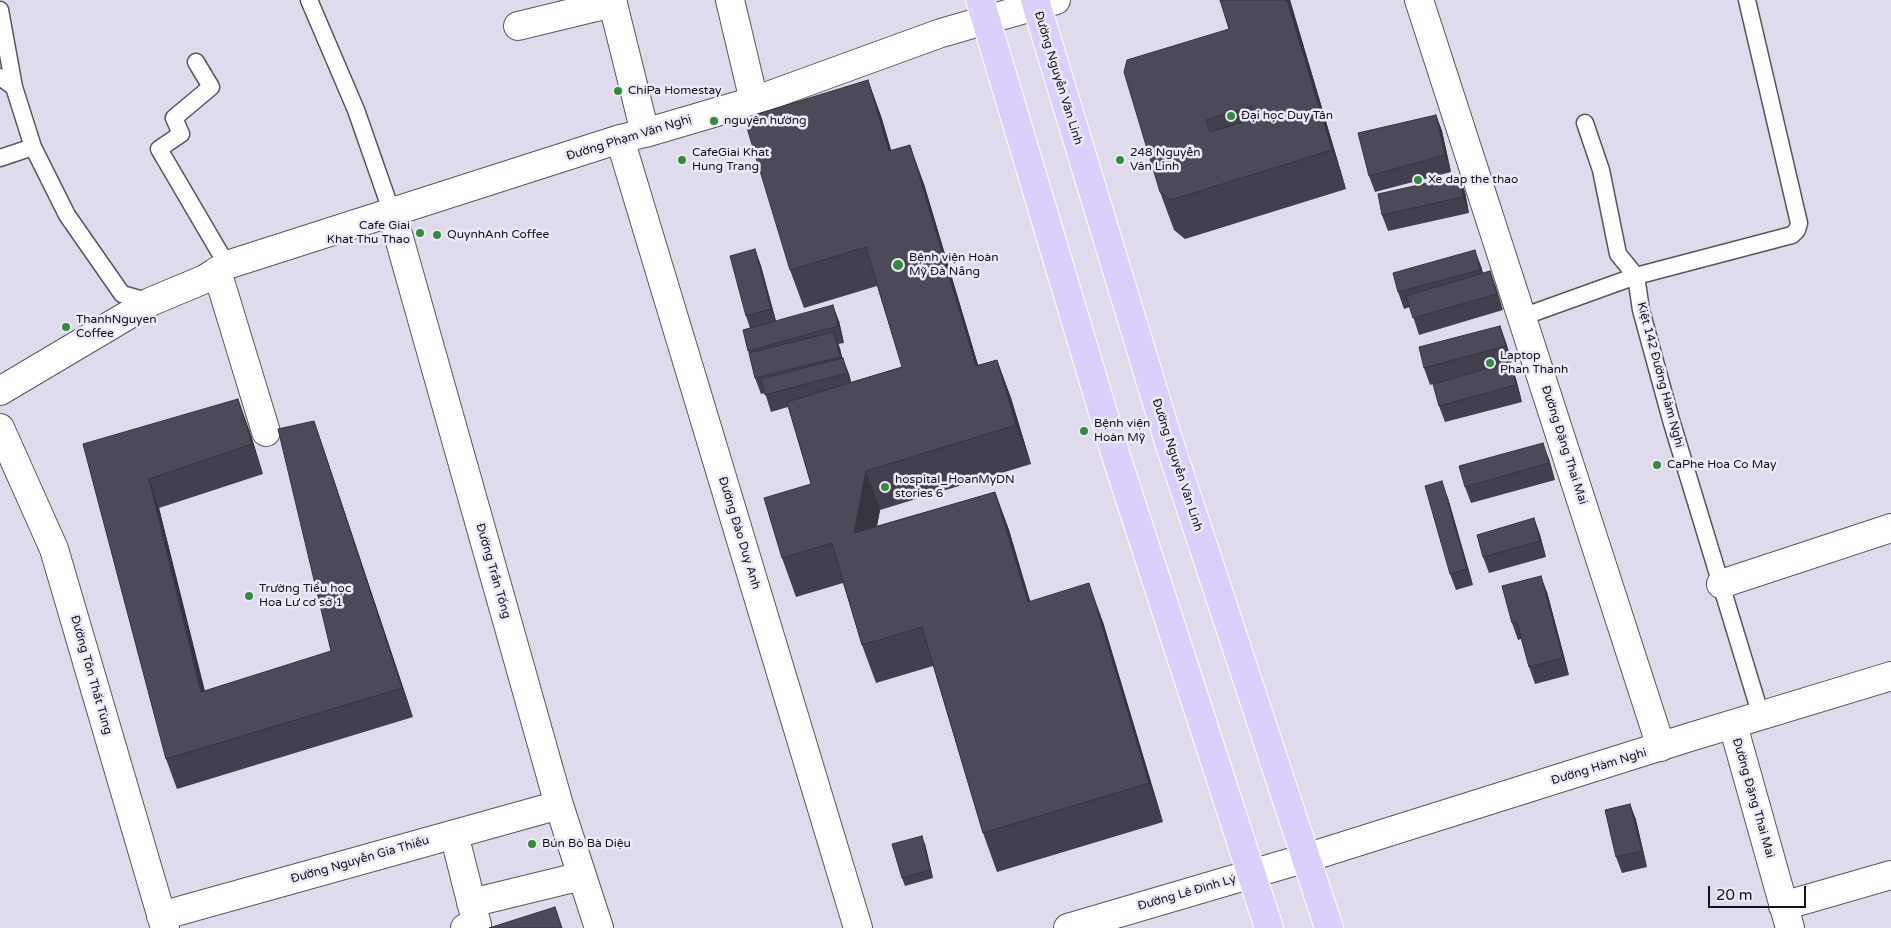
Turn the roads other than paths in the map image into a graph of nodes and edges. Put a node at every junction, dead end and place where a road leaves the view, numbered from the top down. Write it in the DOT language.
graph roads {
  1 [pos="309,0"];
  2 [pos="730,0"];
  3 [pos="1419,0"];
  4 [pos="1748,0"];
  5 [pos="613,2"];
  6 [pos="1042,2"];
  7 [pos="0,10"];
  8 [pos="982,10"];
  9 [pos="531,15"];
  10 [pos="196,62"];
  11 [pos="0,77"];
  12 [pos="14,87"];
  13 [pos="754,101"];
  14 [pos="1585,123"];
  15 [pos="633,136"];
  16 [pos="33,147"];
  17 [pos="0,158"];
  18 [pos="392,212"];
  19 [pos="222,268"];
  20 [pos="1636,276"];
  21 [pos="150,302"];
  22 [pos="1522,317"];
  23 [pos="0,391"];
  24 [pos="0,428"];
  25 [pos="266,432"];
  26 [pos="1891,528"];
  27 [pos="1721,584"];
  28 [pos="1891,676"];
  29 [pos="1761,716"];
  30 [pos="1733,725"];
  31 [pos="1661,747"];
  32 [pos="559,805"];
  33 [pos="454,834"];
  34 [pos="1306,858"];
  35 [pos="1251,875"];
  36 [pos="1891,875"];
  37 [pos="582,876"];
  38 [pos="468,916"];
  39 [pos="1787,917"];
  40 [pos="163,922"];
  41 [pos="599,928"];
  42 [pos="858,928"];
  43 [pos="1068,928"];
  44 [pos="1269,928"];
  45 [pos="1329,928"];
  1 -- 18 [label="lane"];
  2 -- 13 [label="street"];
  3 -- 22 [label="street, Đường Đặng Thai Mai"];
  4 -- 20 [label="lane"];
  5 -- 9 [label="street"];
  5 -- 15 [label="street, Đường Đào Duy Anh"];
  6 -- 8 [label="street, Đường Phạm Văn Nghị"];
  6 -- 34 [label="main road, Đường Nguyễn Văn Linh"];
  7 -- 12 [label="lane"];
  8 -- 13 [label="street, Đường Phạm Văn Nghị"];
  8 -- 35 [label="main road"];
  10 -- 19 [label="lane"];
  11 -- 12 [label="lane"];
  12 -- 16 [label="lane"];
  13 -- 15 [label="street, Đường Phạm Văn Nghị"];
  14 -- 20 [label="lane"];
  15 -- 18 [label="street, Đường Phạm Văn Nghị"];
  15 -- 42 [label="street, Đường Đào Duy Anh"];
  16 -- 17 [label="lane"];
  16 -- 21 [label="lane"];
  18 -- 19 [label="street, Đường Phạm Văn Nghị"];
  18 -- 32 [label="street, Đường Trần Tống"];
  19 -- 21 [label="street, Đường Phạm Văn Nghị"];
  19 -- 25 [label="street"];
  20 -- 22 [label="lane"];
  20 -- 27 [label="lane, Kiệt 142 Đường Hàm Nghi"];
  21 -- 23 [label="street, Đường Phạm Văn Nghị"];
  22 -- 31 [label="street, Đường Đặng Thai Mai"];
  24 -- 40 [label="street, Đường Tôn Thất Tùng"];
  26 -- 27 [label="street"];
  27 -- 29 [label="lane, Kiệt 142 Đường Hàm Nghi"];
  28 -- 29 [label="street, Đường Hàm Nghi"];
  29 -- 30 [label="street, Đường Hàm Nghi"];
  30 -- 31 [label="street, Đường Hàm Nghi"];
  30 -- 39 [label="street, Đường Đặng Thai Mai"];
  31 -- 34 [label="street, Đường Hàm Nghi"];
  32 -- 33 [label="street, Đường Nguyễn Gia Thiều"];
  32 -- 37 [label="street, Đường Trần Tống"];
  33 -- 38 [label="street"];
  33 -- 40 [label="street, Đường Nguyễn Gia Thiều"];
  34 -- 35 [label="street, Đường Lê Đình Lý"];
  34 -- 45 [label="main road, Đường Nguyễn Văn Linh"];
  35 -- 43 [label="street, Đường Lê Đình Lý"];
  35 -- 44 [label="main road"];
  36 -- 39 [label="street"];
  37 -- 38 [label="street"];
  37 -- 41 [label="street, Đường Trần Tống"];
}
